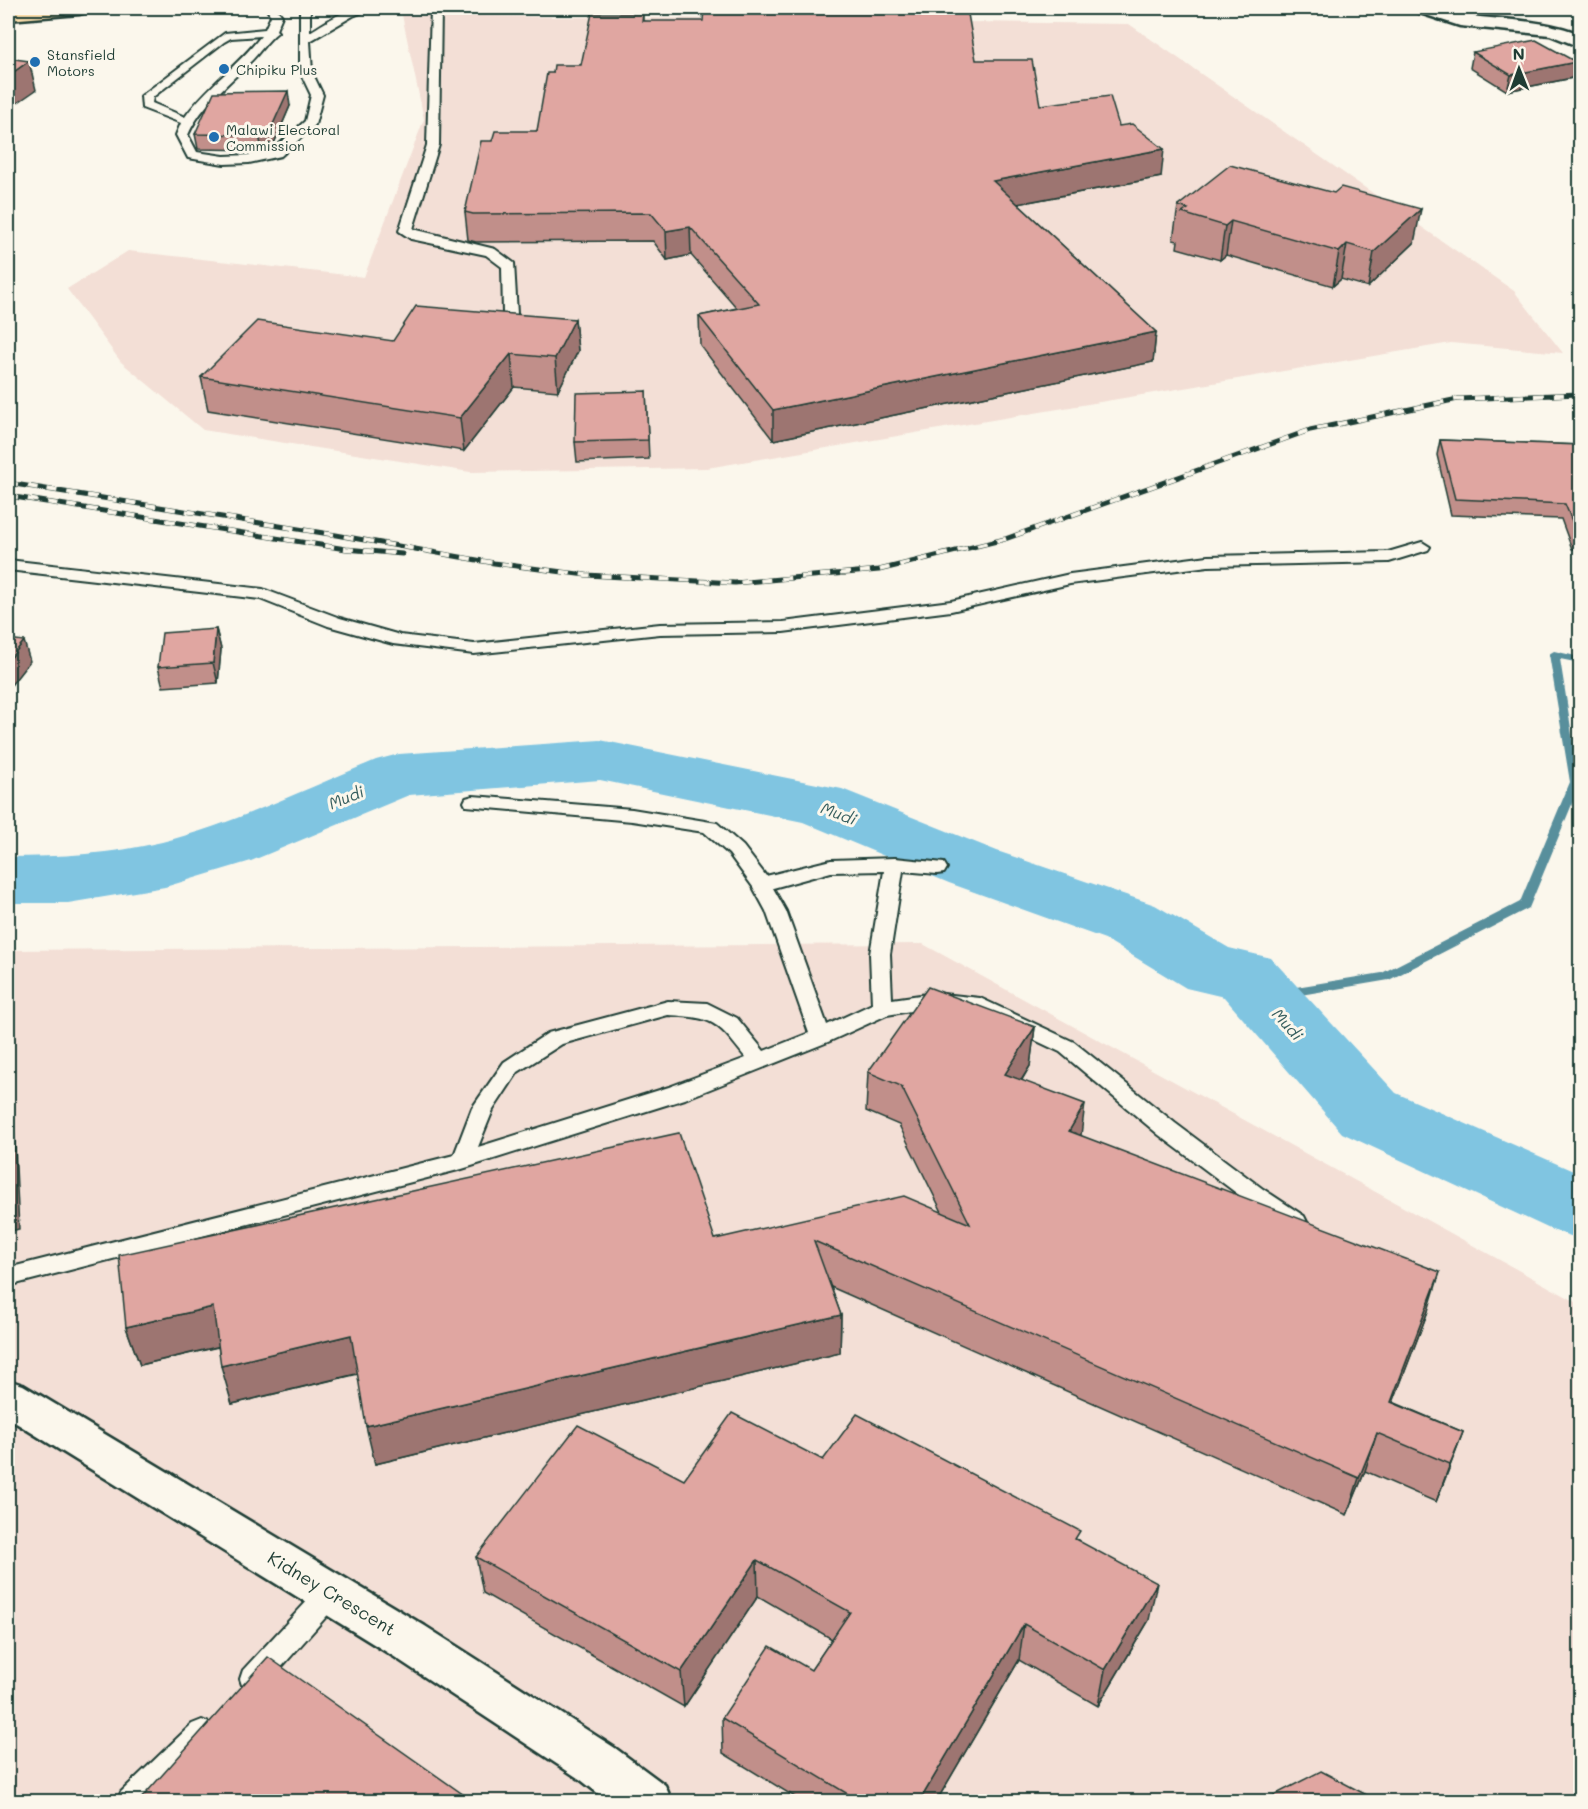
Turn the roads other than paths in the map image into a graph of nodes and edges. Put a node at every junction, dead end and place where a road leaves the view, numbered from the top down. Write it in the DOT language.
graph roads {
  1 [pos="79,8"];
  2 [pos="271,8"];
  3 [pos="305,8"];
  4 [pos="368,8"];
  5 [pos="436,8"];
  6 [pos="1424,8"];
  7 [pos="8,14"];
  8 [pos="272,32"];
  9 [pos="304,40"];
  10 [pos="1581,41"];
  11 [pos="186,121"];
  12 [pos="510,314"];
  13 [pos="1422,547"];
  14 [pos="8,564"];
  15 [pos="474,802"];
  16 [pos="895,864"];
  17 [pos="938,868"];
  18 [pos="761,884"];
  19 [pos="883,1008"];
  20 [pos="820,1037"];
  21 [pos="761,1061"];
  22 [pos="462,1161"];
  23 [pos="1296,1222"];
  24 [pos="8,1277"];
  25 [pos="8,1397"];
  26 [pos="332,1592"];
  27 [pos="131,1802"];
  28 [pos="648,1802"];
  1 -- 7 [label="highway"];
  2 -- 8 [label="lane"];
  3 -- 9 [label="lane"];
  4 -- 9 [label="lane"];
  5 -- 12 [label="lane"];
  6 -- 10 [label="street"];
  8 -- 11 [label="lane"];
  8 -- 11 [label="lane"];
  9 -- 11 [label="lane"];
  13 -- 14 [label="lane"];
  15 -- 18 [label="lane"];
  16 -- 17 [label="lane"];
  16 -- 18 [label="lane"];
  16 -- 19 [label="lane"];
  18 -- 20 [label="lane"];
  19 -- 20 [label="lane"];
  19 -- 23 [label="lane"];
  20 -- 21 [label="lane"];
  21 -- 22 [label="lane"];
  21 -- 22 [label="lane"];
  22 -- 24 [label="lane"];
  25 -- 26 [label="street, Kidney Crescent"];
  26 -- 27 [label="lane"];
  26 -- 28 [label="street, Kidney Crescent"];
}
